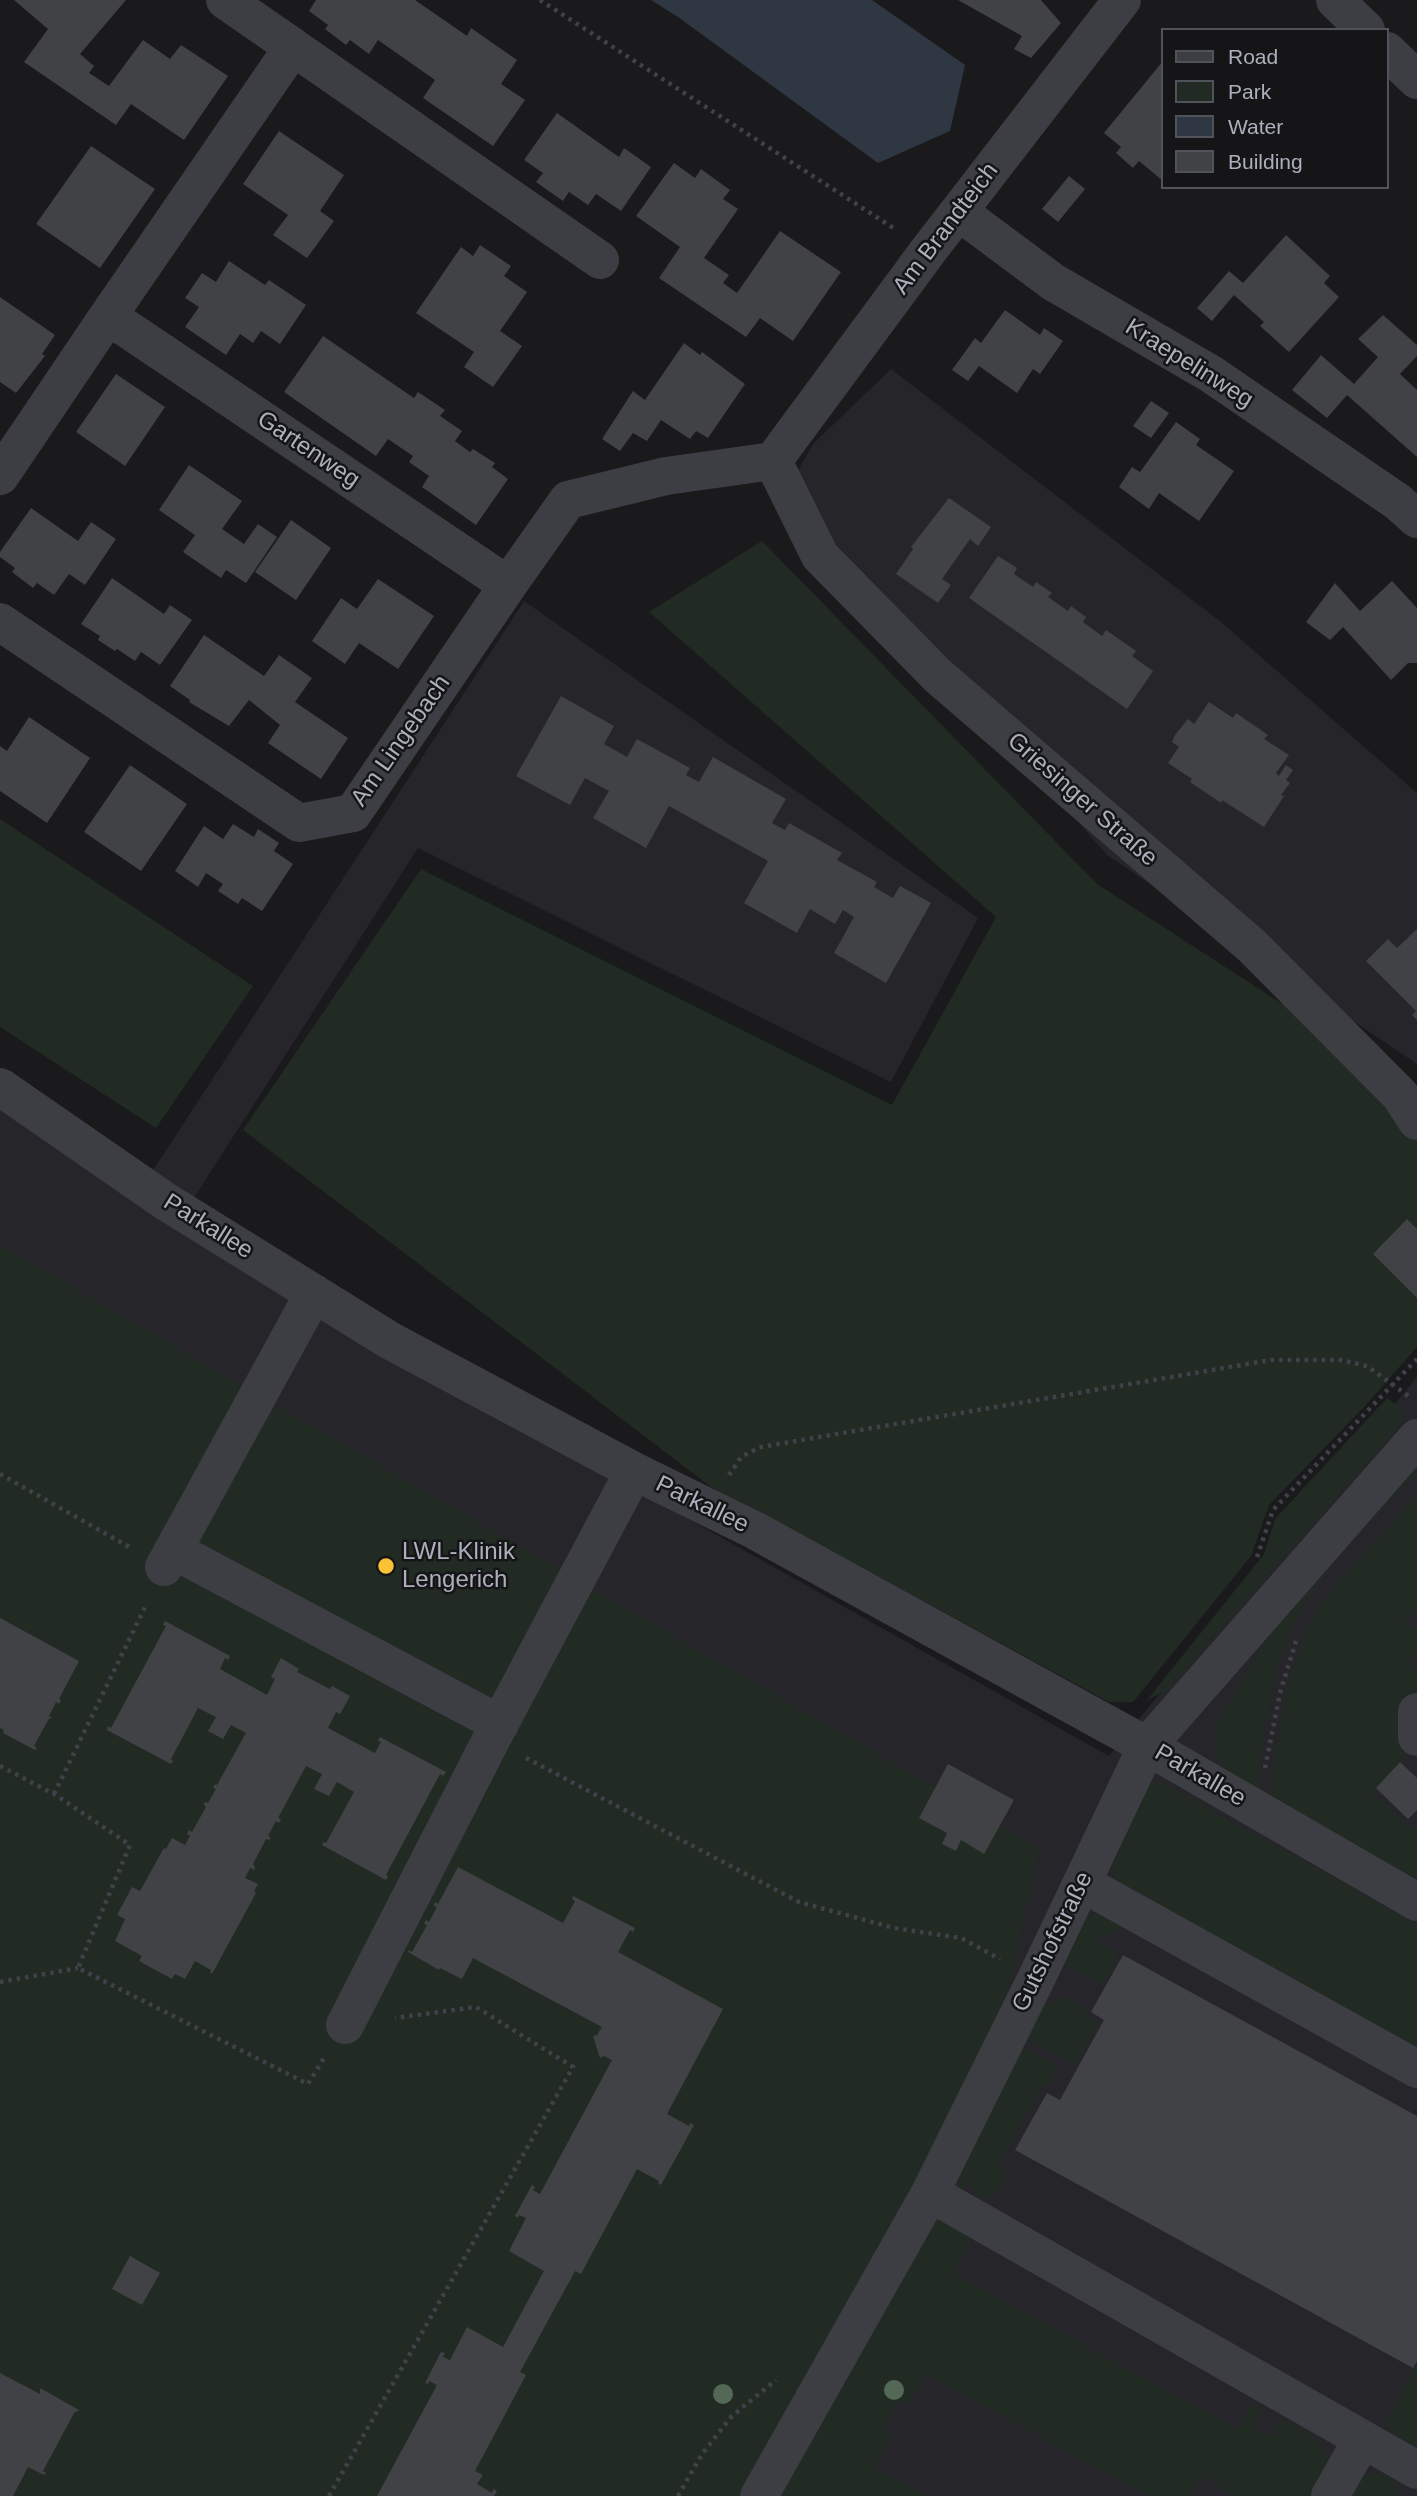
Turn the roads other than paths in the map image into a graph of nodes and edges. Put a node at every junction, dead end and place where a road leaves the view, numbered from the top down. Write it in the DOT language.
graph roads {
  1 [pos="225,0"];
  2 [pos="1122,0"];
  3 [pos="1335,0"];
  4 [pos="1364,28"];
  5 [pos="293,47"];
  6 [pos="1389,53"];
  7 [pos="1417,80"];
  8 [pos="959,212"];
  9 [pos="600,260"];
  10 [pos="108,316"];
  11 [pos="773,461"];
  12 [pos="0,476"];
  13 [pos="1417,519"];
  14 [pos="508,585"];
  15 [pos="0,622"];
  16 [pos="0,1087"];
  17 [pos="1417,1121"];
  18 [pos="314,1293"];
  19 [pos="1417,1438"];
  20 [pos="634,1471"];
  21 [pos="1417,1712"];
  22 [pos="495,1732"];
  23 [pos="1417,1737"];
  24 [pos="1147,1746"];
  25 [pos="1082,1883"];
  26 [pos="1417,1902"];
  27 [pos="345,2025"];
  28 [pos="1417,2069"];
  29 [pos="930,2193"];
  30 [pos="1362,2440"];
  31 [pos="1417,2470"];
  32 [pos="759,2496"];
  33 [pos="1330,2496"];
  1 -- 5 [label="street"];
  2 -- 8 [label="street, Am Brandteich"];
  3 -- 4 [label="street"];
  5 -- 9 [label="street"];
  5 -- 10 [label="street"];
  6 -- 7 [label="street"];
  8 -- 11 [label="street, Am Brandteich"];
  8 -- 13 [label="street, Kraepelinweg"];
  10 -- 12 [label="street"];
  10 -- 14 [label="street, Gartenweg"];
  11 -- 14 [label="street, Am Lingebach"];
  11 -- 17 [label="street, Griesinger Straße"];
  14 -- 15 [label="street, Am Lingebach"];
  16 -- 18 [label="street, Parkallee"];
  18 -- 20 [label="street, Parkallee"];
  18 -- 22 [label="street"];
  19 -- 24 [label="street, Gutshofstraße"];
  20 -- 22 [label="street"];
  20 -- 24 [label="street, Parkallee"];
  21 -- 23 [label="street"];
  22 -- 27 [label="street"];
  24 -- 25 [label="street, Gutshofstraße"];
  24 -- 26 [label="street, Parkallee"];
  25 -- 28 [label="street"];
  25 -- 29 [label="street, Gutshofstraße"];
  29 -- 30 [label="street"];
  29 -- 32 [label="street, Gutshofstraße"];
  30 -- 31 [label="street"];
  30 -- 33 [label="street"];
}
